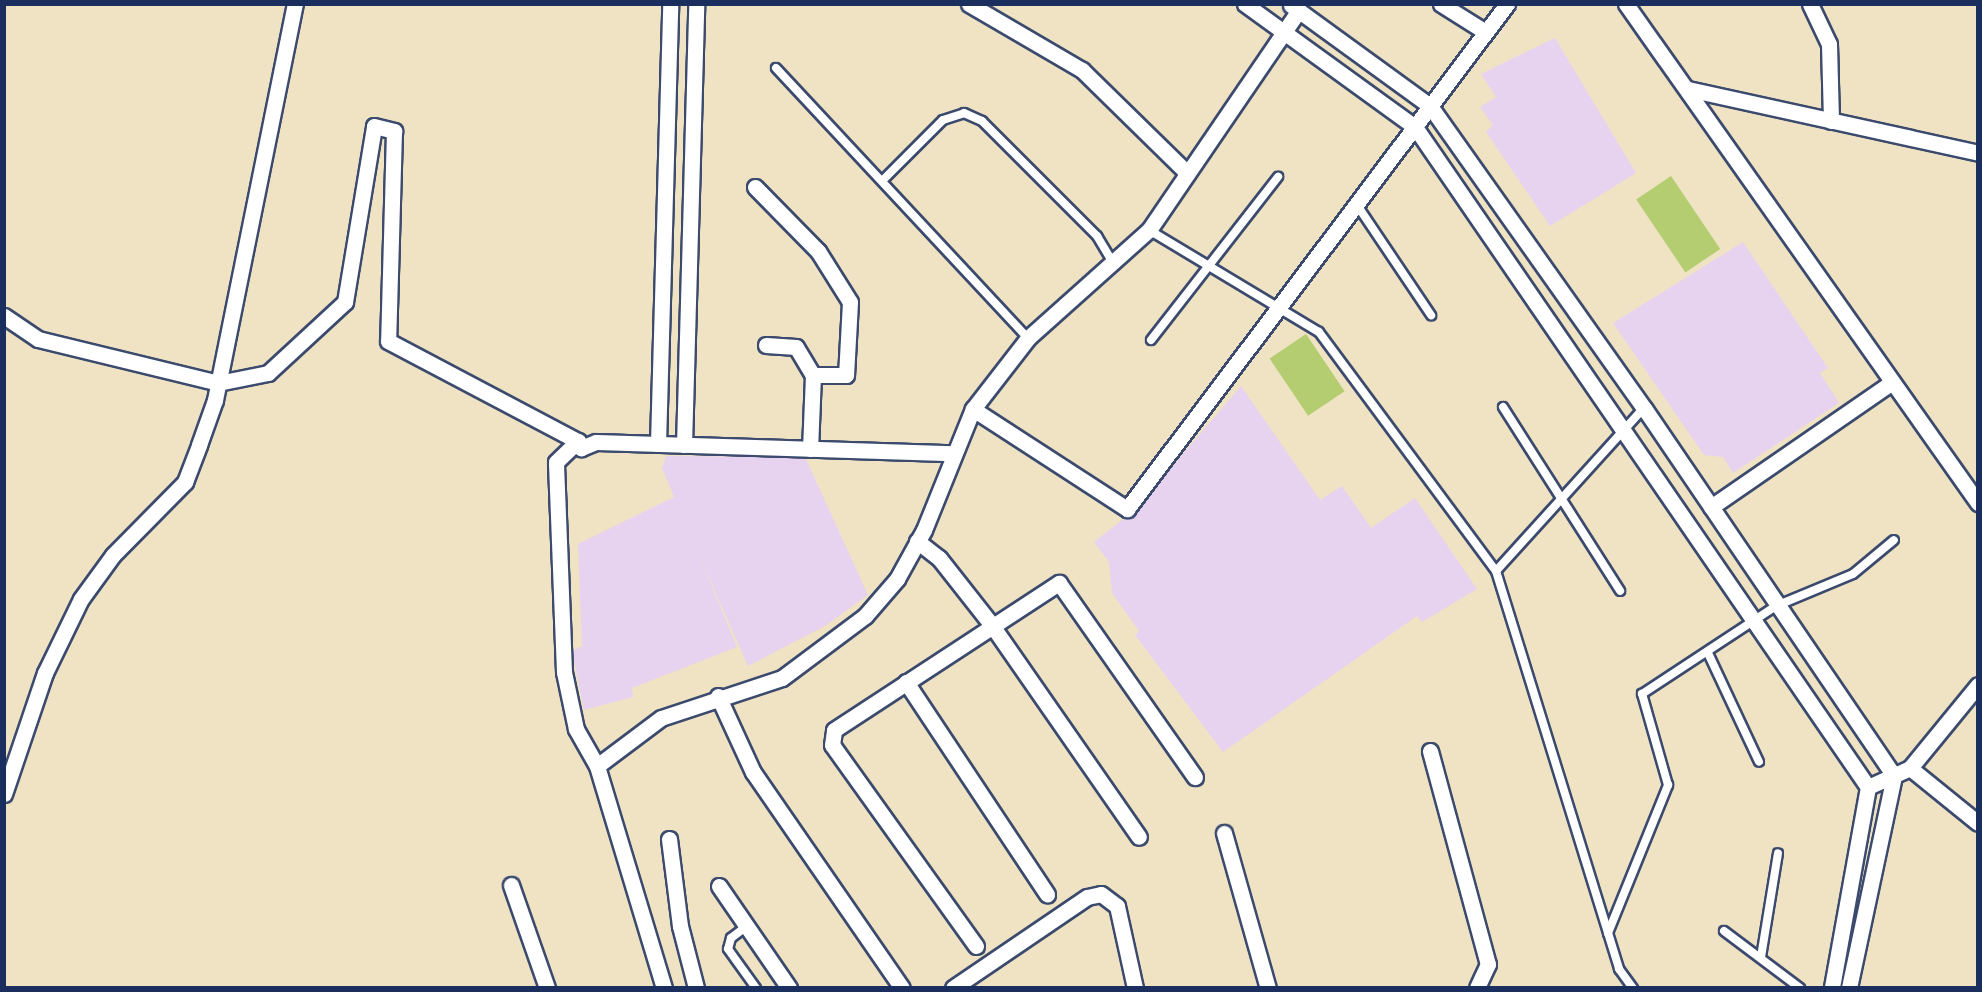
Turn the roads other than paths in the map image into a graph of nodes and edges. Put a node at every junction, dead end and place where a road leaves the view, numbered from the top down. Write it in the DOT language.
graph roads {
  1 [pos="295,4"];
  2 [pos="670,4"];
  3 [pos="696,4"];
  4 [pos="969,4"];
  5 [pos="1245,4"];
  6 [pos="1441,4"];
  7 [pos="1508,4"];
  8 [pos="1626,4"];
  9 [pos="1810,4"];
  10 [pos="1295,7"];
  11 [pos="1484,31"];
  12 [pos="1284,32"];
  13 [pos="776,68"];
  14 [pos="1688,89"];
  15 [pos="1430,106"];
  16 [pos="1831,121"];
  17 [pos="1415,127"];
  18 [pos="1977,153"];
  19 [pos="1187,173"];
  20 [pos="1278,177"];
  21 [pos="882,181"];
  22 [pos="755,187"];
  23 [pos="1358,205"];
  24 [pos="1149,231"];
  25 [pos="1113,263"];
  26 [pos="1204,265"];
  27 [pos="1280,311"];
  28 [pos="1431,315"];
  29 [pos="4,316"];
  30 [pos="1028,338"];
  31 [pos="1151,340"];
  32 [pos="766,345"];
  33 [pos="813,375"];
  34 [pos="218,383"];
  35 [pos="1889,384"];
  36 [pos="1503,407"];
  37 [pos="1644,408"];
  38 [pos="973,409"];
  39 [pos="1624,427"];
  40 [pos="578,441"];
  41 [pos="658,444"];
  42 [pos="684,445"];
  43 [pos="810,449"];
  44 [pos="953,453"];
  45 [pos="1560,498"];
  46 [pos="1977,503"];
  47 [pos="1711,507"];
  48 [pos="1894,540"];
  49 [pos="917,542"];
  50 [pos="1496,571"];
  51 [pos="1620,591"];
  52 [pos="1776,606"];
  53 [pos="1755,621"];
  54 [pos="991,624"];
  55 [pos="1708,653"];
  56 [pos="1823,673"];
  57 [pos="906,682"];
  58 [pos="1977,685"];
  59 [pos="1802,691"];
  60 [pos="718,696"];
  61 [pos="1430,751"];
  62 [pos="1759,762"];
  63 [pos="597,766"];
  64 [pos="1910,768"];
  65 [pos="1894,776"];
  66 [pos="1195,777"];
  67 [pos="1868,787"];
  68 [pos="4,794"];
  69 [pos="1977,823"];
  70 [pos="1224,833"];
  71 [pos="1139,837"];
  72 [pos="669,839"];
  73 [pos="1778,853"];
  74 [pos="511,885"];
  75 [pos="719,886"];
  76 [pos="1047,894"];
  77 [pos="747,926"];
  78 [pos="1725,931"];
  79 [pos="1608,933"];
  80 [pos="976,946"];
  81 [pos="1761,957"];
  82 [pos="1836,965"];
  83 [pos="1853,985"];
  84 [pos="547,987"];
  85 [pos="664,987"];
  86 [pos="696,987"];
  87 [pos="756,987"];
  88 [pos="789,987"];
  89 [pos="902,987"];
  90 [pos="953,987"];
  91 [pos="1136,987"];
  92 [pos="1268,987"];
  93 [pos="1477,987"];
  94 [pos="1633,987"];
  95 [pos="1800,987"];
  96 [pos="1832,987"];
  1 -- 34 [label="street"];
  2 -- 41 [label="street"];
  3 -- 42 [label="street"];
  4 -- 19 [label="street"];
  5 -- 12 [label="street"];
  6 -- 11 [label="street"];
  7 -- 11 [label="street"];
  8 -- 14 [label="street"];
  9 -- 16 [label="street"];
  10 -- 12 [label="street"];
  10 -- 15 [label="street"];
  11 -- 15 [label="street"];
  12 -- 17 [label="street"];
  12 -- 19 [label="street"];
  13 -- 21 [label="lane"];
  14 -- 16 [label="street"];
  14 -- 35 [label="street"];
  15 -- 17 [label="street"];
  15 -- 37 [label="street"];
  16 -- 18 [label="street"];
  17 -- 23 [label="street"];
  17 -- 39 [label="street"];
  19 -- 24 [label="street"];
  20 -- 26 [label="lane"];
  21 -- 25 [label="lane"];
  21 -- 30 [label="lane"];
  22 -- 33 [label="street"];
  23 -- 27 [label="street"];
  23 -- 28 [label="lane"];
  24 -- 25 [label="street"];
  24 -- 26 [label="lane"];
  25 -- 30 [label="street"];
  26 -- 27 [label="lane"];
  26 -- 31 [label="lane"];
  27 -- 38 [label="street"];
  27 -- 50 [label="lane"];
  29 -- 34 [label="street"];
  30 -- 38 [label="street"];
  32 -- 33 [label="street"];
  33 -- 43 [label="street"];
  34 -- 40 [label="street"];
  34 -- 68 [label="street"];
  35 -- 46 [label="street"];
  35 -- 47 [label="street"];
  36 -- 45 [label="lane"];
  37 -- 39 [label="lane"];
  37 -- 47 [label="street"];
  38 -- 44 [label="street"];
  39 -- 45 [label="lane"];
  39 -- 53 [label="street"];
  40 -- 41 [label="street"];
  40 -- 63 [label="street"];
  41 -- 42 [label="street"];
  42 -- 43 [label="street"];
  43 -- 44 [label="street"];
  44 -- 49 [label="street"];
  45 -- 50 [label="lane"];
  45 -- 51 [label="lane"];
  47 -- 52 [label="street"];
  48 -- 52 [label="lane"];
  49 -- 54 [label="street"];
  49 -- 60 [label="street"];
  50 -- 79 [label="lane"];
  52 -- 53 [label="lane"];
  52 -- 56 [label="street"];
  53 -- 55 [label="lane"];
  53 -- 59 [label="street"];
  54 -- 57 [label="street"];
  54 -- 66 [label="street"];
  54 -- 71 [label="street"];
  55 -- 62 [label="lane"];
  55 -- 79 [label="lane"];
  56 -- 59 [label="street"];
  56 -- 65 [label="street"];
  57 -- 76 [label="street"];
  57 -- 80 [label="street"];
  58 -- 64 [label="street"];
  59 -- 67 [label="street"];
  60 -- 63 [label="street"];
  60 -- 89 [label="street"];
  61 -- 93 [label="street"];
  63 -- 85 [label="street"];
  64 -- 65 [label="street"];
  64 -- 69 [label="street"];
  65 -- 67 [label="street"];
  65 -- 83 [label="street"];
  67 -- 82 [label="street"];
  70 -- 92 [label="street"];
  72 -- 86 [label="street"];
  73 -- 81 [label="lane"];
  74 -- 84 [label="street"];
  75 -- 77 [label="street"];
  77 -- 87 [label="lane"];
  77 -- 88 [label="street"];
  78 -- 81 [label="lane"];
  79 -- 94 [label="lane"];
  81 -- 95 [label="lane"];
  82 -- 83 [label="lane"];
  82 -- 96 [label="street"];
  90 -- 91 [label="street"];
}
